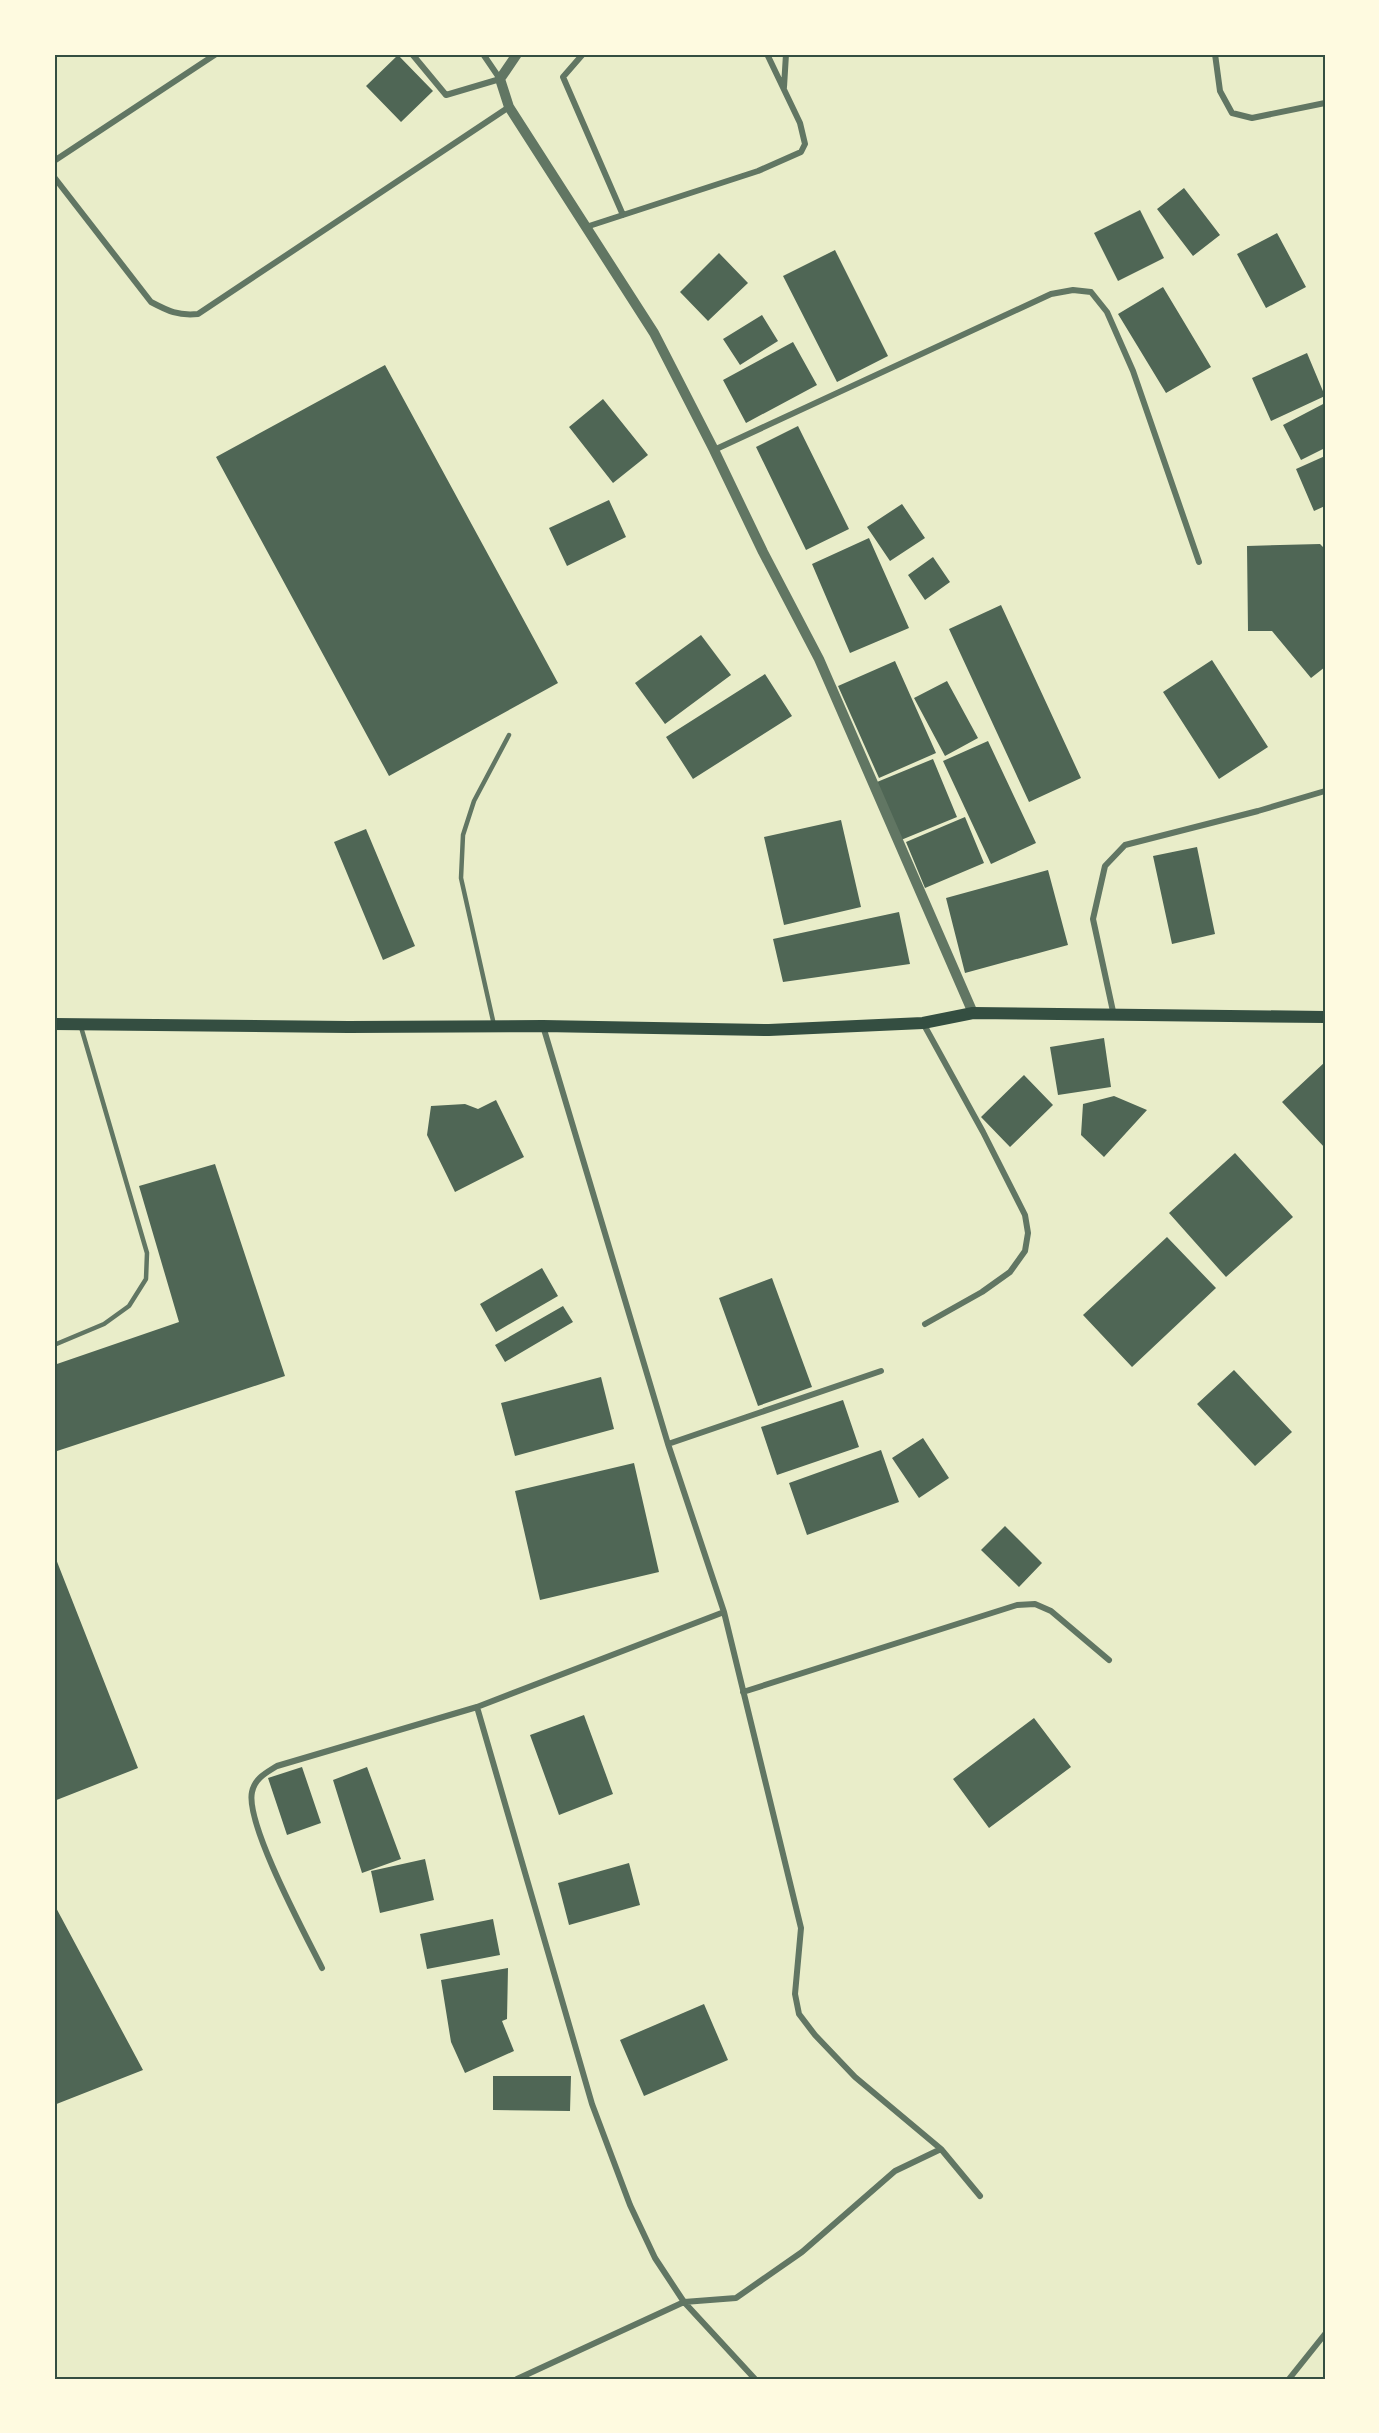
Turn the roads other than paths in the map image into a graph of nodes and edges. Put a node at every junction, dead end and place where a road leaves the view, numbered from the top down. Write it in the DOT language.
graph roads {
  1 [pos="216,54"];
  2 [pos="412,54"];
  3 [pos="483,54"];
  4 [pos="517,54"];
  5 [pos="583,54"];
  6 [pos="767,54"];
  7 [pos="786,54"];
  8 [pos="1215,54"];
  9 [pos="500,79"];
  10 [pos="784,87"];
  11 [pos="1325,103"];
  12 [pos="509,107"];
  13 [pos="54,161"];
  14 [pos="54,177"];
  15 [pos="623,215"];
  16 [pos="586,227"];
  17 [pos="714,450"];
  18 [pos="1199,562"];
  19 [pos="509,735"];
  20 [pos="1325,791"];
  21 [pos="973,1013"];
  22 [pos="1114,1016"];
  23 [pos="1325,1017"];
  24 [pos="923,1023"];
  25 [pos="54,1024"];
  26 [pos="80,1024"];
  27 [pos="543,1026"];
  28 [pos="494,1028"];
  29 [pos="925,1324"];
  30 [pos="54,1344"];
  31 [pos="881,1371"];
  32 [pos="668,1444"];
  33 [pos="724,1612"];
  34 [pos="1110,1660"];
  35 [pos="743,1692"];
  36 [pos="477,1707"];
  37 [pos="322,1968"];
  38 [pos="941,2149"];
  39 [pos="980,2196"];
  40 [pos="684,2302"];
  41 [pos="1325,2334"];
  42 [pos="517,2379"];
  43 [pos="755,2379"];
  44 [pos="1289,2379"];
  1 -- 13 [label="street"];
  2 -- 9 [label="street"];
  3 -- 9 [label="street"];
  4 -- 9 [label="street"];
  5 -- 15 [label="street"];
  6 -- 10 [label="street"];
  7 -- 10 [label="street"];
  8 -- 11 [label="street"];
  9 -- 12 [label="street"];
  10 -- 15 [label="street"];
  12 -- 14 [label="street"];
  12 -- 16 [label="street"];
  15 -- 16 [label="street"];
  16 -- 17 [label="street"];
  17 -- 18 [label="street"];
  17 -- 21 [label="street"];
  19 -- 28 [label="lane"];
  20 -- 22 [label="street"];
  21 -- 22 [label="main road"];
  21 -- 24 [label="main road"];
  22 -- 23 [label="main road"];
  24 -- 27 [label="main road"];
  24 -- 29 [label="street"];
  25 -- 26 [label="main road"];
  26 -- 28 [label="main road"];
  26 -- 30 [label="lane"];
  27 -- 28 [label="main road"];
  27 -- 32 [label="street"];
  31 -- 32 [label="street"];
  32 -- 33 [label="street"];
  33 -- 35 [label="street"];
  33 -- 36 [label="street"];
  34 -- 35 [label="street"];
  35 -- 38 [label="street"];
  36 -- 37 [label="street"];
  36 -- 40 [label="street"];
  38 -- 39 [label="street"];
  38 -- 40 [label="street"];
  40 -- 42 [label="street"];
  40 -- 43 [label="street"];
  41 -- 44 [label="street"];
}
